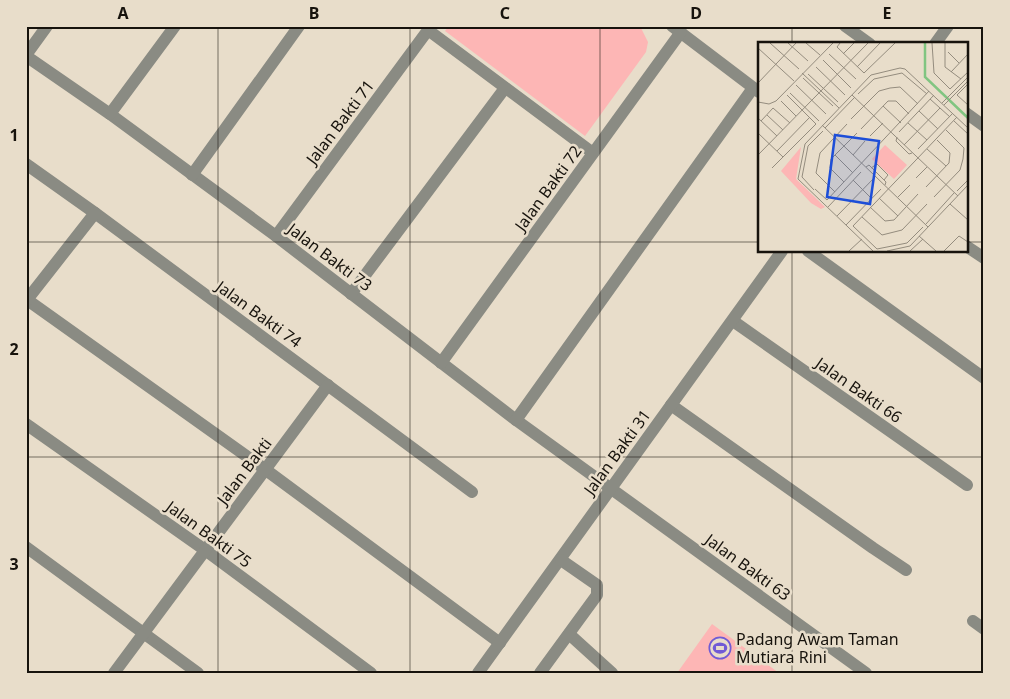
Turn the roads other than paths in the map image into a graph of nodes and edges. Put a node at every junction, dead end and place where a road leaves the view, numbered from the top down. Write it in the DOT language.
graph roads {
  1 [pos="47,26"];
  2 [pos="175,26"];
  3 [pos="299,26"];
  4 [pos="845,26"];
  5 [pos="948,26"];
  6 [pos="430,28"];
  7 [pos="676,29"];
  8 [pos="867,42"];
  9 [pos="936,42"];
  10 [pos="26,55"];
  11 [pos="505,88"];
  12 [pos="756,90"];
  13 [pos="110,114"];
  14 [pos="968,114"];
  15 [pos="984,126"];
  16 [pos="593,153"];
  17 [pos="26,164"];
  18 [pos="192,174"];
  19 [pos="95,213"];
  20 [pos="276,236"];
  21 [pos="968,247"];
  22 [pos="781,252"];
  23 [pos="809,252"];
  24 [pos="984,258"];
  25 [pos="351,294"];
  26 [pos="27,300"];
  27 [pos="732,321"];
  28 [pos="441,363"];
  29 [pos="984,378"];
  30 [pos="328,384"];
  31 [pos="671,405"];
  32 [pos="516,420"];
  33 [pos="26,424"];
  34 [pos="266,470"];
  35 [pos="967,485"];
  36 [pos="611,488"];
  37 [pos="472,492"];
  38 [pos="26,548"];
  39 [pos="205,550"];
  40 [pos="561,560"];
  41 [pos="906,570"];
  42 [pos="144,634"];
  43 [pos="569,634"];
  44 [pos="500,643"];
  45 [pos="114,673"];
  46 [pos="198,673"];
  47 [pos="371,673"];
  48 [pos="478,673"];
  49 [pos="540,673"];
  50 [pos="612,673"];
  51 [pos="866,673"];
  1 -- 10 [label="street"];
  2 -- 13 [label="street"];
  3 -- 18 [label="street"];
  4 -- 8 [label="street"];
  5 -- 9 [label="street"];
  6 -- 11 [label="street"];
  6 -- 20 [label="street, Jalan Bakti 71"];
  7 -- 12 [label="street"];
  7 -- 16 [label="street, Jalan Bakti 72"];
  10 -- 13 [label="street, Jalan Bakti 73"];
  11 -- 16 [label="street"];
  11 -- 25 [label="street"];
  12 -- 32 [label="street"];
  13 -- 18 [label="street, Jalan Bakti 73"];
  14 -- 15 [label="street"];
  16 -- 28 [label="street, Jalan Bakti 72"];
  17 -- 19 [label="street, Jalan Bakti 74"];
  18 -- 20 [label="street, Jalan Bakti 73"];
  19 -- 26 [label="street"];
  19 -- 30 [label="street, Jalan Bakti 74"];
  20 -- 25 [label="street, Jalan Bakti 73"];
  21 -- 24 [label="street"];
  22 -- 27 [label="street, Jalan Bakti 31"];
  23 -- 29 [label="street"];
  25 -- 28 [label="street, Jalan Bakti 73"];
  26 -- 34 [label="street"];
  27 -- 31 [label="street, Jalan Bakti 31"];
  27 -- 35 [label="street, Jalan Bakti 66"];
  28 -- 32 [label="street, Jalan Bakti 73"];
  30 -- 34 [label="street, Jalan Bakti"];
  30 -- 37 [label="street, Jalan Bakti 74"];
  31 -- 36 [label="street, Jalan Bakti 31"];
  31 -- 41 [label="street"];
  32 -- 36 [label="street, Jalan Bakti 73"];
  33 -- 39 [label="street, Jalan Bakti 75"];
  34 -- 39 [label="street, Jalan Bakti"];
  34 -- 44 [label="street"];
  36 -- 40 [label="street, Jalan Bakti 31"];
  36 -- 51 [label="street, Jalan Bakti 63"];
  38 -- 42 [label="street"];
  39 -- 42 [label="street, Jalan Bakti"];
  39 -- 47 [label="street, Jalan Bakti 75"];
  40 -- 43 [label="street"];
  40 -- 44 [label="street, Jalan Bakti 31"];
  42 -- 45 [label="street, Jalan Bakti"];
  42 -- 46 [label="street"];
  43 -- 49 [label="street"];
  43 -- 50 [label="street"];
  44 -- 48 [label="street, Jalan Bakti 31"];
}
